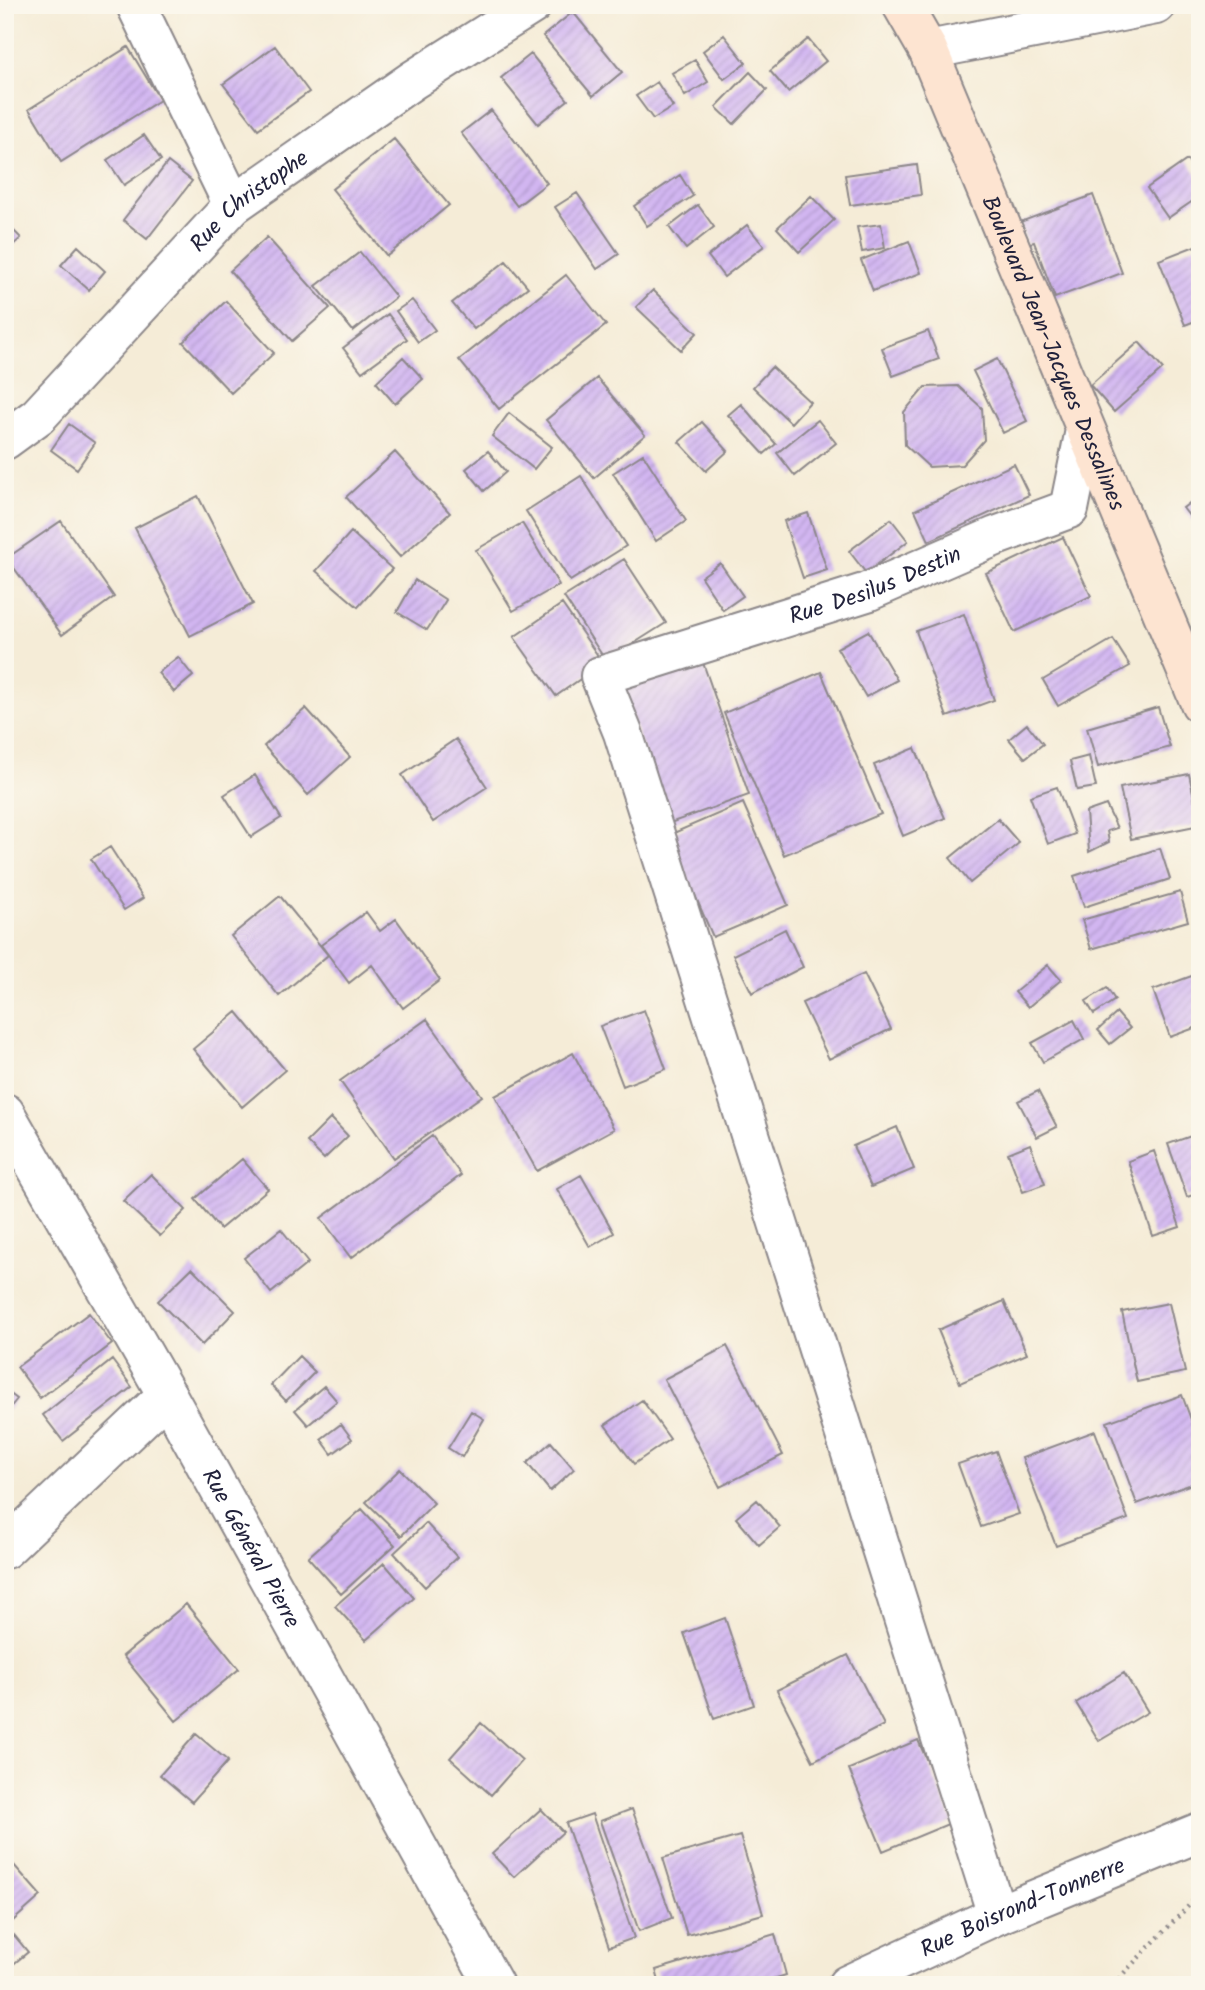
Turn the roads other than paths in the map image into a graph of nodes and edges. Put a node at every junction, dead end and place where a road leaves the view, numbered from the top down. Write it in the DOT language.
graph roads {
  1 [pos="136,5"];
  2 [pos="531,5"];
  3 [pos="902,5"];
  4 [pos="1156,5"];
  5 [pos="928,50"];
  6 [pos="233,205"];
  7 [pos="1085,429"];
  8 [pos="5,440"];
  9 [pos="1200,703"];
  10 [pos="5,1112"];
  11 [pos="167,1395"];
  12 [pos="5,1549"];
  13 [pos="1200,1832"];
  14 [pos="997,1916"];
  15 [pos="494,1985"];
  16 [pos="847,1985"];
  1 -- 6 [label="street"];
  2 -- 6 [label="street, Rue Christophe"];
  3 -- 5 [label="street, Boulevard Jean-Jacques Dessalines"];
  4 -- 5 [label="street"];
  5 -- 7 [label="street, Boulevard Jean-Jacques Dessalines"];
  6 -- 8 [label="street, Rue Christophe"];
  7 -- 9 [label="street, Boulevard Jean-Jacques Dessalines"];
  7 -- 14 [label="street, Rue Desilus Destin"];
  10 -- 11 [label="street, Rue Général Pierre"];
  11 -- 12 [label="street"];
  11 -- 15 [label="street, Rue Général Pierre"];
  13 -- 14 [label="street, Rue Boisrond-Tonnerre"];
  14 -- 16 [label="street, Rue Boisrond-Tonnerre"];
}
